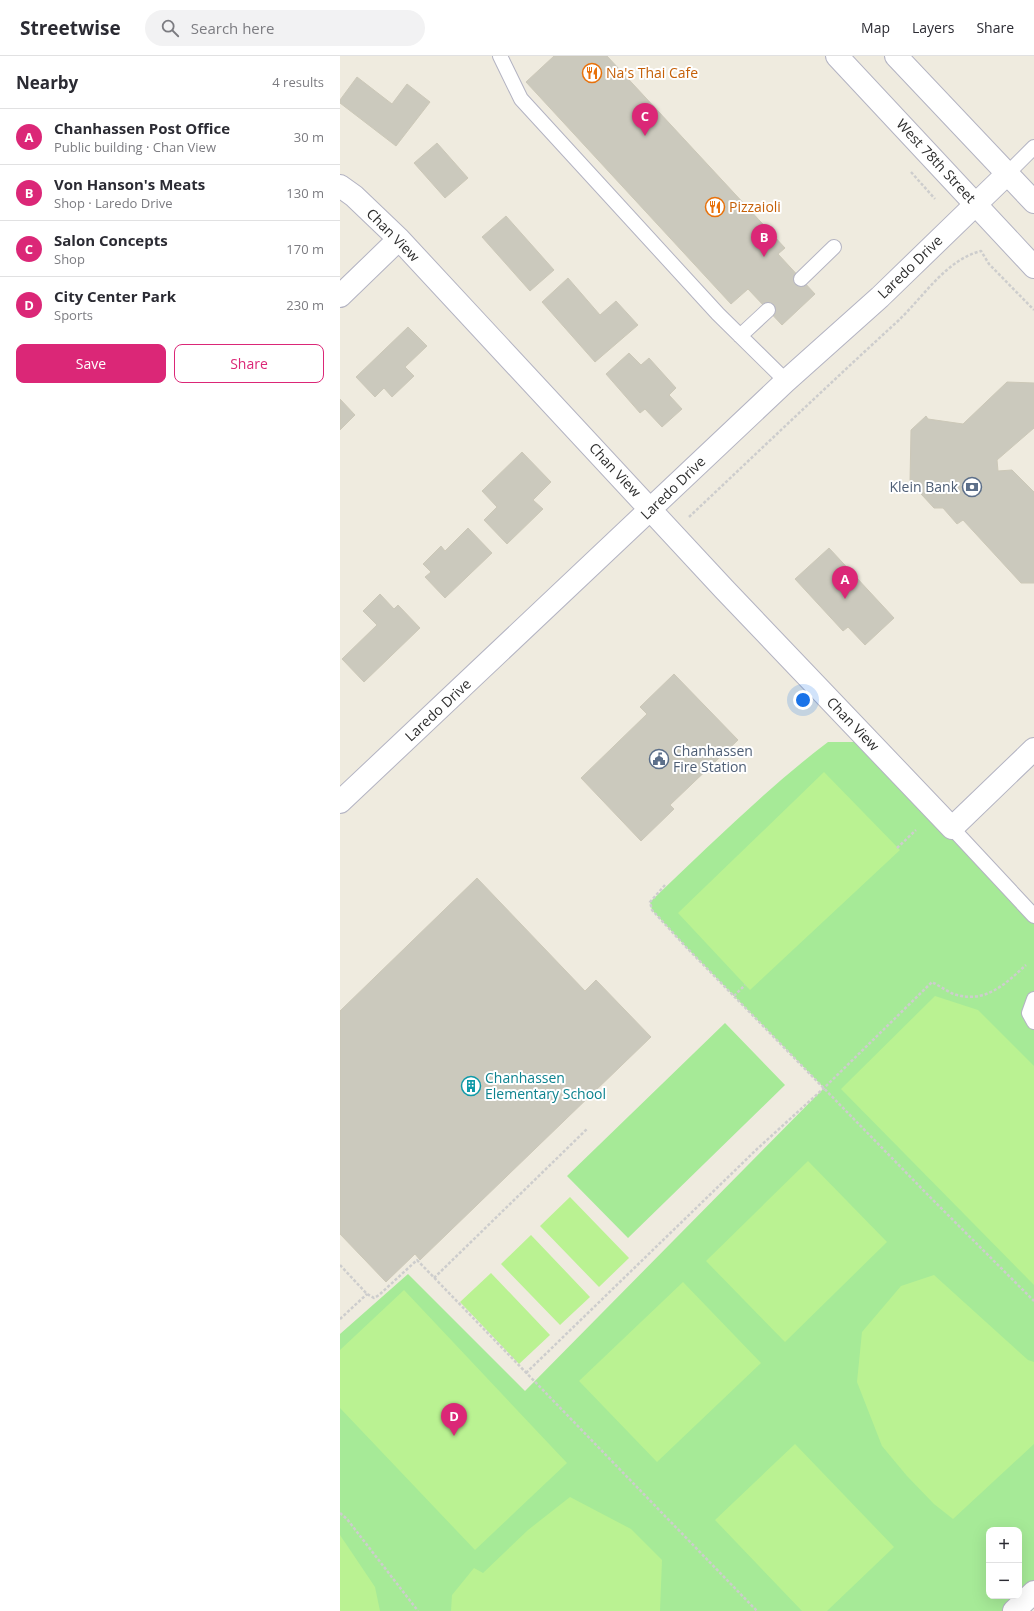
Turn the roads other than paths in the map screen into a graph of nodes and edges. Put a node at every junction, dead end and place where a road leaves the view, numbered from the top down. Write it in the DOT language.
graph roads {
  1 [pos="500,56"];
  2 [pos="837,56"];
  3 [pos="896,56"];
  4 [pos="1034,147"];
  5 [pos="1007,174"];
  6 [pos="340,186"];
  7 [pos="1034,202"];
  8 [pos="976,204"];
  9 [pos="399,239"];
  10 [pos="834,247"];
  11 [pos="1034,267"];
  12 [pos="801,279"];
  13 [pos="340,296"];
  14 [pos="768,310"];
  15 [pos="740,336"];
  16 [pos="786,380"];
  17 [pos="651,509"];
  18 [pos="1034,749"];
  19 [pos="340,802"];
  20 [pos="952,828"];
  21 [pos="1034,916"];
  22 [pos="1034,999"];
  23 [pos="1034,1022"];
  24 [pos="1034,1592"];
  25 [pos="1014,1611"];
  1 -- 15 [label="lane"];
  2 -- 8 [label="street, West 78th Street"];
  3 -- 5 [label="street"];
  4 -- 5 [label="lane"];
  5 -- 7 [label="street"];
  5 -- 8 [label="street, Laredo Drive"];
  6 -- 9 [label="street, Chan View"];
  8 -- 11 [label="street, West 78th Street"];
  8 -- 16 [label="street, Laredo Drive"];
  9 -- 13 [label="street"];
  9 -- 17 [label="street, Chan View"];
  10 -- 12 [label="lane"];
  14 -- 15 [label="lane"];
  15 -- 16 [label="lane"];
  16 -- 17 [label="street, Laredo Drive"];
  17 -- 19 [label="street, Laredo Drive"];
  17 -- 20 [label="street, Chan View"];
  18 -- 20 [label="street"];
  20 -- 21 [label="lane"];
  22 -- 23 [label="lane"];
  24 -- 25 [label="street"];
}
